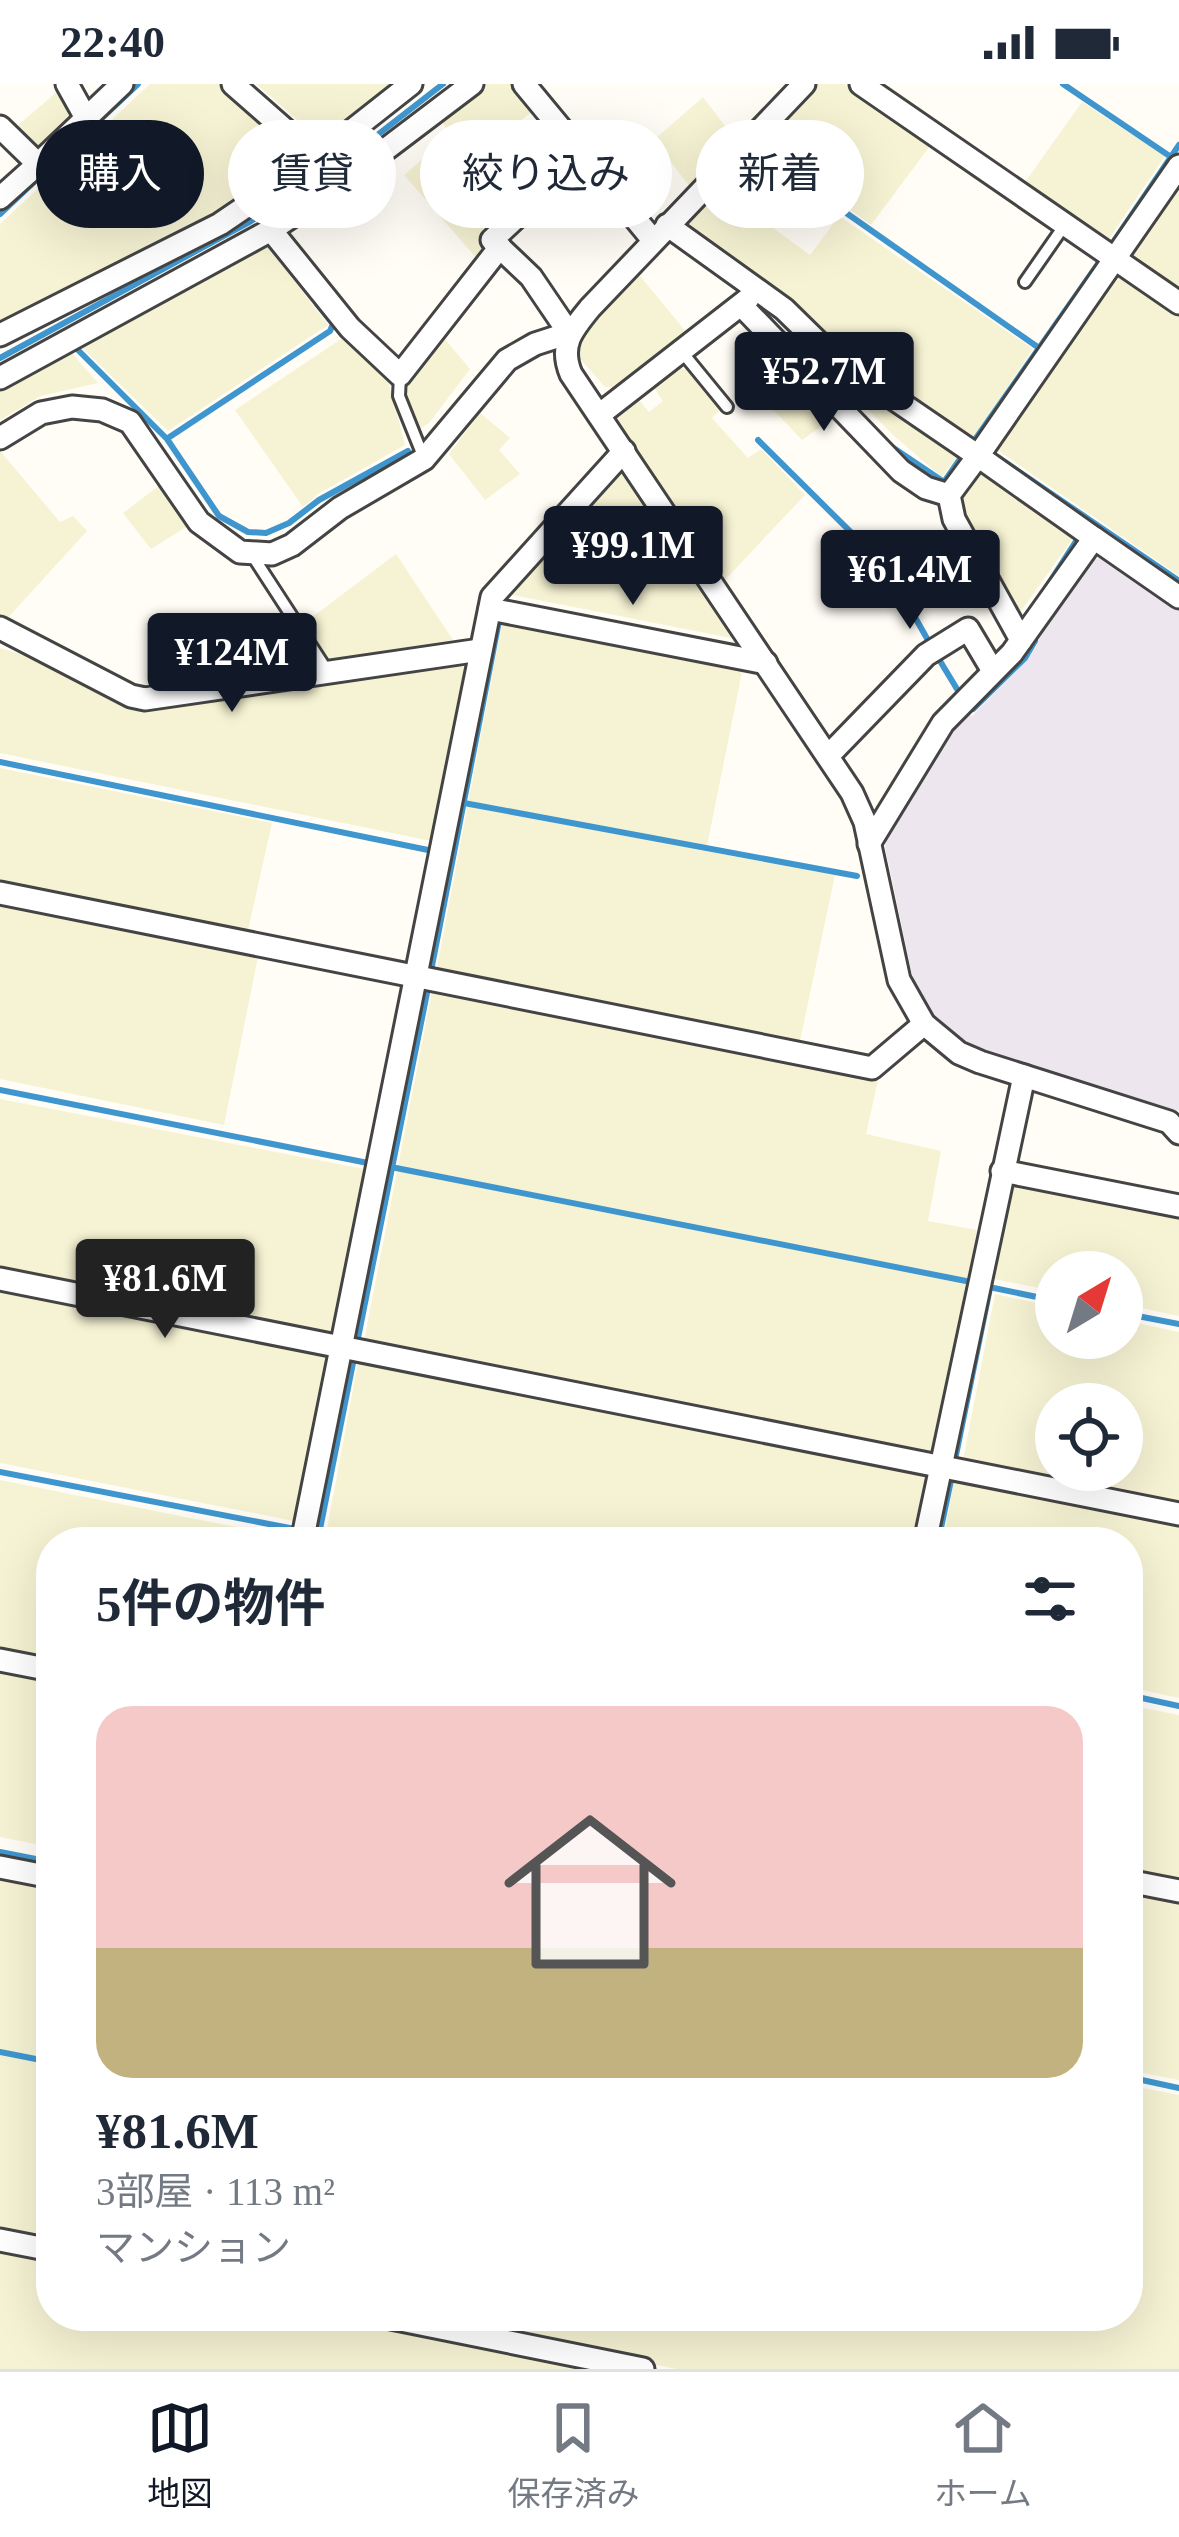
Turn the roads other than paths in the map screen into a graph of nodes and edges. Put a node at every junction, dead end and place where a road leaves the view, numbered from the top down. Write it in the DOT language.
graph roads {
  1 [pos="67,84"];
  2 [pos="122,84"];
  3 [pos="233,84"];
  4 [pos="411,84"];
  5 [pos="472,84"];
  6 [pos="524,84"];
  7 [pos="804,84"];
  8 [pos="861,84"];
  9 [pos="86,118"];
  10 [pos="274,120"];
  11 [pos="365,120"];
  12 [pos="552,120"];
  13 [pos="0,127"];
  14 [pos="36,162"];
  15 [pos="36,166"];
  16 [pos="1179,166"];
  17 [pos="0,199"];
  18 [pos="228,219"];
  19 [pos="1065,224"];
  20 [pos="505,228"];
  21 [pos="655,228"];
  22 [pos="272,230"];
  23 [pos="660,233"];
  24 [pos="500,247"];
  25 [pos="1114,259"];
  26 [pos="1025,282"];
  27 [pos="749,298"];
  28 [pos="1179,303"];
  29 [pos="569,333"];
  30 [pos="0,335"];
  31 [pos="682,352"];
  32 [pos="400,374"];
  33 [pos="0,378"];
  34 [pos="727,406"];
  35 [pos="599,415"];
  36 [pos="0,438"];
  37 [pos="624,452"];
  38 [pos="978,456"];
  39 [pos="424,459"];
  40 [pos="949,495"];
  41 [pos="1094,538"];
  42 [pos="252,555"];
  43 [pos="1179,597"];
  44 [pos="490,609"];
  45 [pos="0,628"];
  46 [pos="1021,640"];
  47 [pos="480,650"];
  48 [pos="766,663"];
  49 [pos="993,671"];
  50 [pos="328,672"];
  51 [pos="829,755"];
  52 [pos="869,844"];
  53 [pos="0,893"];
  54 [pos="416,976"];
  55 [pos="924,1024"];
  56 [pos="1024,1076"];
  57 [pos="1179,1133"];
  58 [pos="1002,1172"];
  59 [pos="1179,1206"];
  60 [pos="0,1279"];
  61 [pos="340,1347"];
  62 [pos="940,1466"];
  63 [pos="1179,1514"];
  64 [pos="305,1527"];
  65 [pos="928,1527"];
  66 [pos="0,1660"];
  67 [pos="36,1667"];
  68 [pos="0,1867"];
  69 [pos="36,1874"];
  70 [pos="1143,1884"];
  71 [pos="1179,1891"];
  72 [pos="0,2240"];
  73 [pos="36,2247"];
  74 [pos="455,2331"];
  75 [pos="643,2369"];
  1 -- 9 [label="street"];
  2 -- 9 [label="street"];
  3 -- 10 [label="street"];
  4 -- 11 [label="street"];
  5 -- 22 [label="street"];
  6 -- 12 [label="street"];
  7 -- 23 [label="street"];
  8 -- 19 [label="street"];
  13 -- 14 [label="street"];
  15 -- 17 [label="street"];
  16 -- 25 [label="street"];
  18 -- 30 [label="street"];
  19 -- 25 [label="street"];
  19 -- 26 [label="lane"];
  20 -- 24 [label="street"];
  21 -- 23 [label="street"];
  22 -- 32 [label="street"];
  22 -- 33 [label="street"];
  23 -- 27 [label="street"];
  23 -- 29 [label="street"];
  24 -- 29 [label="street"];
  24 -- 32 [label="street"];
  25 -- 28 [label="street"];
  25 -- 38 [label="street"];
  27 -- 31 [label="street"];
  27 -- 38 [label="street"];
  27 -- 40 [label="street"];
  29 -- 35 [label="street"];
  29 -- 39 [label="street"];
  31 -- 34 [label="lane"];
  31 -- 35 [label="street"];
  32 -- 39 [label="lane"];
  35 -- 37 [label="street"];
  36 -- 42 [label="street"];
  37 -- 44 [label="street"];
  37 -- 48 [label="street"];
  38 -- 40 [label="street"];
  38 -- 41 [label="street"];
  39 -- 42 [label="street"];
  40 -- 46 [label="street"];
  41 -- 43 [label="street"];
  41 -- 46 [label="street"];
  42 -- 50 [label="lane"];
  44 -- 47 [label="street"];
  44 -- 48 [label="street"];
  45 -- 50 [label="street"];
  46 -- 49 [label="street"];
  47 -- 50 [label="street"];
  47 -- 54 [label="street"];
  48 -- 51 [label="street"];
  49 -- 51 [label="street"];
  49 -- 52 [label="street"];
  51 -- 52 [label="street"];
  52 -- 55 [label="street"];
  53 -- 54 [label="street"];
  54 -- 55 [label="street"];
  54 -- 61 [label="street"];
  55 -- 56 [label="street"];
  56 -- 57 [label="street"];
  56 -- 58 [label="street"];
  58 -- 59 [label="street"];
  58 -- 62 [label="street"];
  60 -- 61 [label="street"];
  61 -- 62 [label="street"];
  61 -- 64 [label="street"];
  62 -- 63 [label="street"];
  62 -- 65 [label="street"];
  66 -- 67 [label="street"];
  68 -- 69 [label="street"];
  70 -- 71 [label="street"];
  72 -- 73 [label="street"];
  74 -- 75 [label="street"];
}
